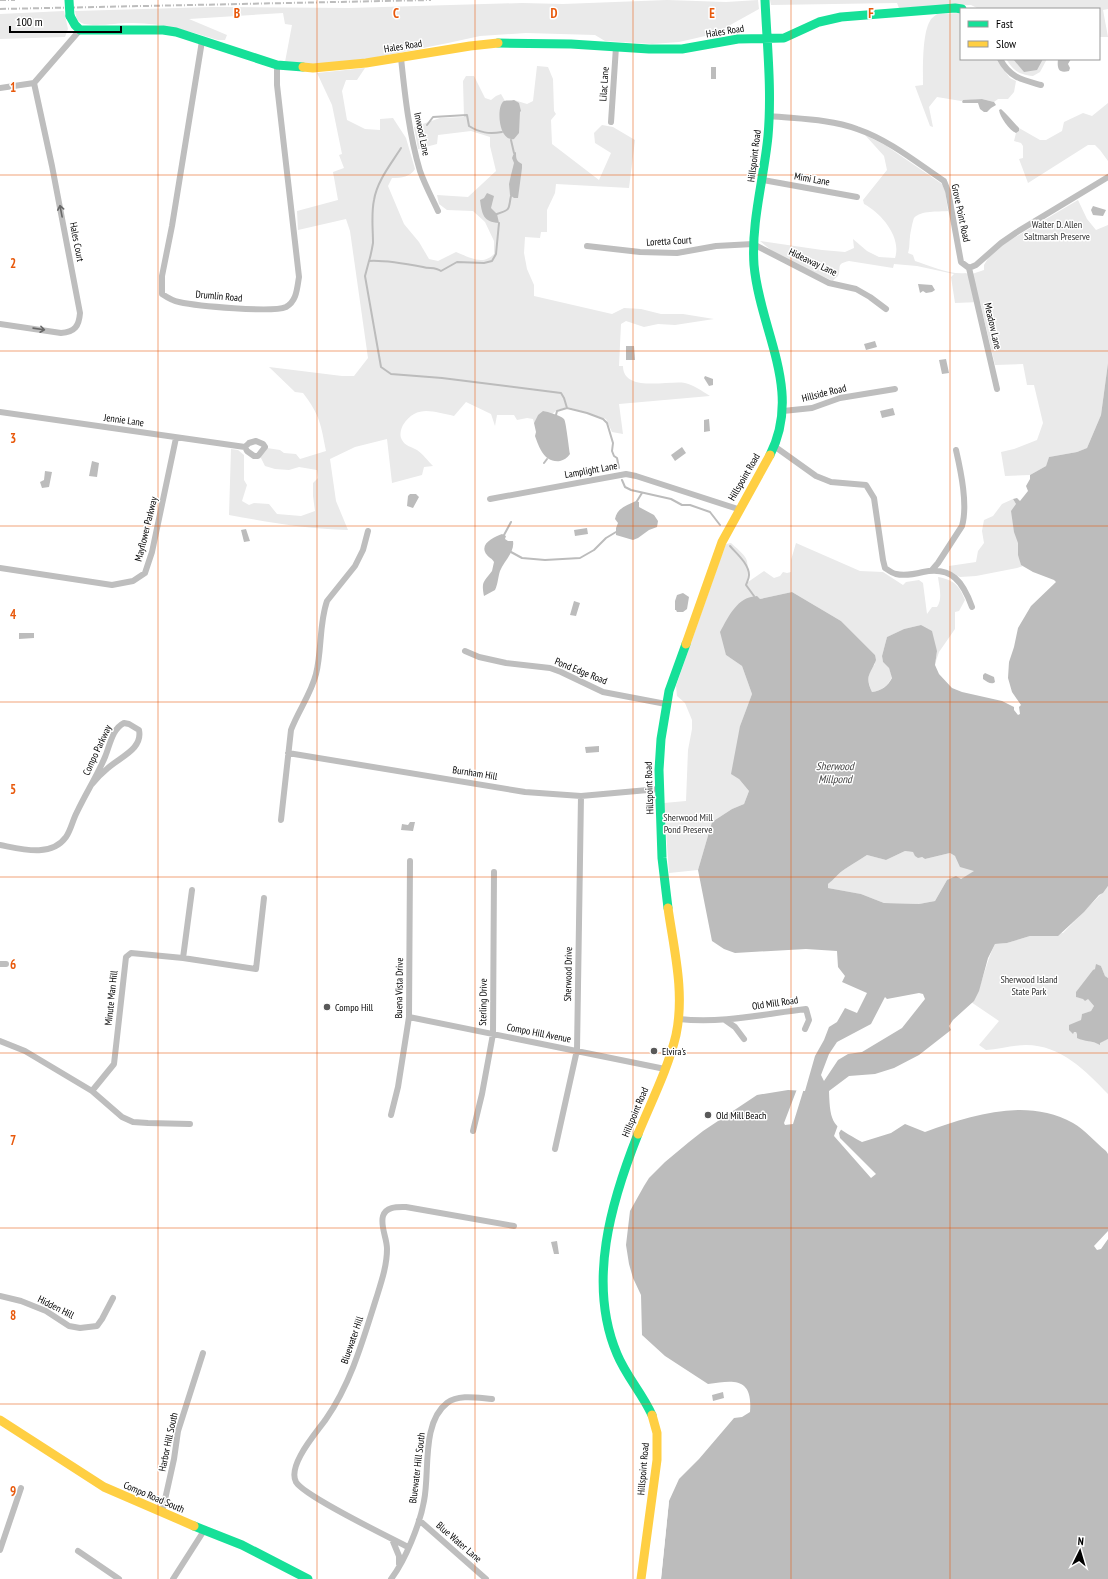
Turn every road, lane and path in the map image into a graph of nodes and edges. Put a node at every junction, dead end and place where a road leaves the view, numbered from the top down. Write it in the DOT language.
graph roads {
  1 [pos="69,0"];
  2 [pos="765,0"];
  3 [pos="960,9"];
  4 [pos="80,30"];
  5 [pos="767,38"];
  6 [pos="202,41"];
  7 [pos="616,47"];
  8 [pos="401,58"];
  9 [pos="1000,60"];
  10 [pos="277,65"];
  11 [pos="34,83"];
  12 [pos="1041,85"];
  13 [pos="0,88"];
  14 [pos="770,116"];
  15 [pos="611,122"];
  16 [pos="1108,177"];
  17 [pos="763,180"];
  18 [pos="857,197"];
  19 [pos="438,211"];
  20 [pos="753,244"];
  21 [pos="587,246"];
  22 [pos="969,268"];
  23 [pos="886,309"];
  24 [pos="0,324"];
  25 [pos="997,388"];
  26 [pos="894,389"];
  27 [pos="783,411"];
  28 [pos="0,412"];
  29 [pos="176,438"];
  30 [pos="774,446"];
  31 [pos="245,447"];
  32 [pos="956,450"];
  33 [pos="490,499"];
  34 [pos="738,509"];
  35 [pos="368,531"];
  36 [pos="0,568"];
  37 [pos="932,570"];
  38 [pos="972,607"];
  39 [pos="465,651"];
  40 [pos="666,704"];
  41 [pos="288,753"];
  42 [pos="92,784"];
  43 [pos="659,789"];
  44 [pos="580,796"];
  45 [pos="281,820"];
  46 [pos="0,844"];
  47 [pos="410,861"];
  48 [pos="494,872"];
  49 [pos="192,890"];
  50 [pos="264,898"];
  51 [pos="183,958"];
  52 [pos="409,1017"];
  53 [pos="678,1019"];
  54 [pos="725,1020"];
  55 [pos="805,1029"];
  56 [pos="493,1034"];
  57 [pos="744,1039"];
  58 [pos="0,1041"];
  59 [pos="577,1050"];
  60 [pos="665,1069"];
  61 [pos="92,1091"];
  62 [pos="391,1115"];
  63 [pos="190,1124"];
  64 [pos="473,1130"];
  65 [pos="555,1150"];
  66 [pos="514,1226"];
  67 [pos="0,1296"];
  68 [pos="113,1298"];
  69 [pos="204,1353"];
  70 [pos="492,1399"];
  71 [pos="0,1420"];
  72 [pos="20,1488"];
  73 [pos="162,1513"];
  74 [pos="419,1520"];
  75 [pos="204,1529"];
  76 [pos="392,1539"];
  77 [pos="408,1547"];
  78 [pos="0,1550"];
  79 [pos="78,1551"];
  80 [pos="400,1566"];
  81 [pos="119,1579"];
  82 [pos="173,1579"];
  83 [pos="308,1579"];
  84 [pos="391,1579"];
  85 [pos="486,1579"];
  86 [pos="641,1579"];
  1 -- 4 [label="street, bridge"];
  2 -- 5 [label="street, Hillspoint Road"];
  3 -- 5 [label="street, Hales Road"];
  4 -- 6 [label="street, Hales Road"];
  4 -- 11 [label="street"];
  5 -- 7 [label="street, Hales Road"];
  5 -- 14 [label="street, Hillspoint Road"];
  6 -- 10 [label="street, Hales Road"];
  6 -- 10 [label="street, Drumlin Road"];
  7 -- 8 [label="street, Hales Road"];
  7 -- 15 [label="street, Lilac Lane"];
  8 -- 10 [label="street, Hales Road"];
  8 -- 19 [label="street, Inwood Lane"];
  9 -- 12 [label="street"];
  11 -- 13 [label="street"];
  24 -- 11 [label="street, Hales Court, one-way"];
  14 -- 17 [label="street, Hillspoint Road"];
  14 -- 22 [label="street, Grove Point Road"];
  16 -- 22 [label="street"];
  17 -- 18 [label="street, Mimi Lane"];
  17 -- 20 [label="street, Hillspoint Road"];
  20 -- 21 [label="street, Loretta Court"];
  20 -- 23 [label="street, Hideaway Lane"];
  20 -- 27 [label="street, Hillspoint Road"];
  22 -- 25 [label="street, Meadow Lane"];
  26 -- 27 [label="street, Hillside Road"];
  27 -- 30 [label="street, Hillspoint Road"];
  28 -- 29 [label="street, Jennie Lane"];
  29 -- 31 [label="street, Jennie Lane"];
  29 -- 36 [label="street, Mayflower Parkway"];
  30 -- 34 [label="street, Hillspoint Road"];
  30 -- 37 [label="street"];
  32 -- 37 [label="street"];
  33 -- 34 [label="street, Lamplight Lane"];
  34 -- 40 [label="street, Hillspoint Road"];
  35 -- 41 [label="street"];
  37 -- 38 [label="street"];
  39 -- 40 [label="street, Pond Edge Road"];
  40 -- 43 [label="street, Hillspoint Road"];
  41 -- 44 [label="street, Burnham Hill"];
  41 -- 45 [label="street"];
  42 -- 42 [label="street, Compo Parkway"];
  42 -- 46 [label="street, Compo Parkway"];
  43 -- 44 [label="street, Burnham Hill"];
  43 -- 53 [label="street, Hillspoint Road"];
  44 -- 59 [label="street, Sherwood Drive"];
  47 -- 52 [label="street, Buena Vista Drive"];
  48 -- 56 [label="street, Sterling Drive"];
  49 -- 51 [label="street"];
  50 -- 51 [label="street, Minute Man Hill"];
  51 -- 61 [label="street, Minute Man Hill"];
  52 -- 56 [label="street, Compo Hill Avenue"];
  52 -- 62 [label="street, Buena Vista Drive"];
  53 -- 54 [label="street, Old Mill Road"];
  53 -- 60 [label="street, Hillspoint Road"];
  54 -- 55 [label="street, Old Mill Road"];
  54 -- 57 [label="street"];
  56 -- 59 [label="street, Compo Hill Avenue"];
  56 -- 64 [label="street, Sterling Drive"];
  58 -- 61 [label="street"];
  59 -- 60 [label="street, Compo Hill Avenue"];
  59 -- 65 [label="street, Sherwood Drive"];
  60 -- 86 [label="street, Hillspoint Road"];
  61 -- 63 [label="street"];
  66 -- 76 [label="street, Bluewater Hill"];
  67 -- 68 [label="street, Hidden Hill"];
  69 -- 73 [label="street, Harbor Hill South"];
  70 -- 74 [label="street, Bluewater Hill South"];
  71 -- 73 [label="street, Compo Road South"];
  72 -- 78 [label="street"];
  73 -- 75 [label="street, Compo Road South"];
  74 -- 77 [label="street, Bluewater Hill South"];
  74 -- 85 [label="street, Blue Water Lane"];
  75 -- 82 [label="street"];
  75 -- 83 [label="street, Compo Road South"];
  76 -- 77 [label="street, Bluewater Hill"];
  76 -- 80 [label="street"];
  77 -- 80 [label="street, Bluewater Hill South"];
  79 -- 81 [label="street"];
  80 -- 84 [label="street, Bluewater Hill South"];
}
